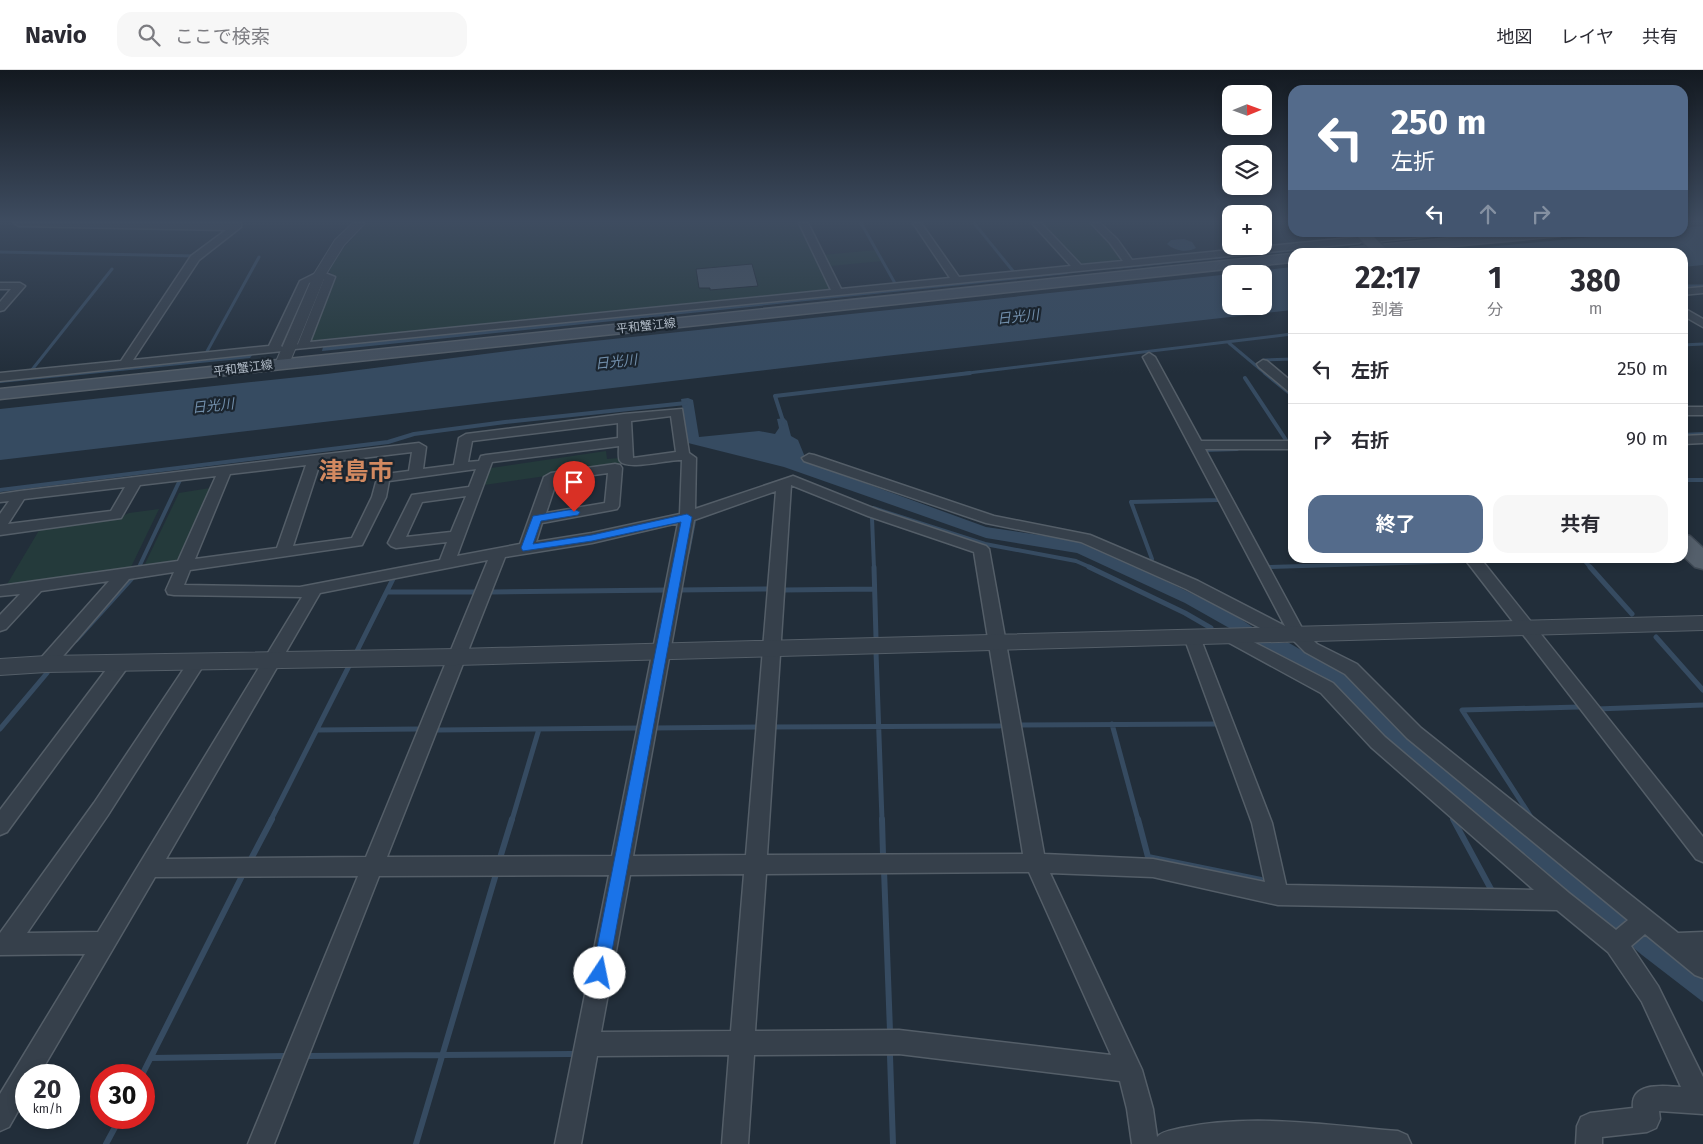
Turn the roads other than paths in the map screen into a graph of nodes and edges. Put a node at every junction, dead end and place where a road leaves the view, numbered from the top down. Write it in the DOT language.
graph roads {
  1 [pos="185,273"];
  2 [pos="828,273"];
  3 [pos="951,273"];
  4 [pos="1026,273"];
  5 [pos="1132,273"];
  6 [pos="320,274"];
  7 [pos="956,280"];
  8 [pos="0,286"];
  9 [pos="1703,290"];
  10 [pos="1688,291"];
  11 [pos="837,292"];
  12 [pos="0,308"];
  13 [pos="1688,314"];
  14 [pos="1703,324"];
  15 [pos="278,354"];
  16 [pos="1149,357"];
  17 [pos="1263,364"];
  18 [pos="124,365"];
  19 [pos="0,377"];
  20 [pos="1288,385"];
  21 [pos="0,394"];
  22 [pos="1703,410"];
  23 [pos="1688,411"];
  24 [pos="624,418"];
  25 [pos="1703,439"];
  26 [pos="1688,440"];
  27 [pos="625,441"];
  28 [pos="1197,445"];
  29 [pos="1288,445"];
  30 [pos="683,455"];
  31 [pos="809,458"];
  32 [pos="314,460"];
  33 [pos="485,464"];
  34 [pos="460,468"];
  35 [pos="225,470"];
  36 [pos="415,474"];
  37 [pos="135,481"];
  38 [pos="784,482"];
  39 [pos="475,490"];
  40 [pos="20,495"];
  41 [pos="0,498"];
  42 [pos="687,517"];
  43 [pos="537,519"];
  44 [pos="0,525"];
  45 [pos="0,530"];
  46 [pos="457,536"];
  47 [pos="1688,547"];
  48 [pos="526,548"];
  49 [pos="284,551"];
  50 [pos="499,554"];
  51 [pos="1703,561"];
  52 [pos="1476,563"];
  53 [pos="446,564"];
  54 [pos="185,565"];
  55 [pos="124,574"];
  56 [pos="36,586"];
  57 [pos="315,589"];
  58 [pos="0,591"];
  59 [pos="1703,622"];
  60 [pos="0,625"];
  61 [pos="1527,628"];
  62 [pos="1287,635"];
  63 [pos="1234,636"];
  64 [pos="1192,637"];
  65 [pos="997,642"];
  66 [pos="772,647"];
  67 [pos="662,651"];
  68 [pos="457,657"];
  69 [pos="273,661"];
  70 [pos="197,662"];
  71 [pos="121,663"];
  72 [pos="46,664"];
  73 [pos="0,667"];
  74 [pos="0,826"];
  75 [pos="1703,854"];
  76 [pos="1035,863"];
  77 [pos="755,864"];
  78 [pos="373,866"];
  79 [pos="621,866"];
  80 [pos="149,868"];
  81 [pos="1278,895"];
  82 [pos="1561,900"];
  83 [pos="1642,922"];
  84 [pos="105,942"];
  85 [pos="1618,943"];
  86 [pos="1703,943"];
  87 [pos="4,944"];
  88 [pos="1674,944"];
  89 [pos="1703,967"];
  90 [pos="743,1042"];
  91 [pos="587,1044"];
  92 [pos="1130,1070"];
  93 [pos="0,1118"];
  94 [pos="261,1144"];
  95 [pos="568,1144"];
  96 [pos="735,1144"];
  97 [pos="1145,1144"];
  98 [pos="1167,1144"];
  99 [pos="1398,1144"];
  100 [pos="1588,1144"];
  1 -- 18 [label="street"];
  2 -- 11 [label="street"];
  3 -- 7 [label="street"];
  4 -- 7 [label="street"];
  5 -- 15 [label="main road, 平和蟹江線"];
  6 -- 11 [label="street"];
  6 -- 15 [label="street"];
  7 -- 11 [label="street"];
  8 -- 12 [label="street"];
  9 -- 10 [label="street"];
  13 -- 14 [label="street"];
  15 -- 18 [label="street"];
  15 -- 21 [label="main road, 平和蟹江線"];
  16 -- 28 [label="street"];
  17 -- 20 [label="street"];
  18 -- 19 [label="street"];
  22 -- 23 [label="street"];
  24 -- 27 [label="street"];
  24 -- 30 [label="street"];
  24 -- 34 [label="street"];
  25 -- 26 [label="street"];
  27 -- 30 [label="street"];
  27 -- 33 [label="street"];
  28 -- 29 [label="street"];
  28 -- 62 [label="street"];
  30 -- 42 [label="street"];
  31 -- 62 [label="street"];
  32 -- 35 [label="street"];
  32 -- 36 [label="street"];
  32 -- 49 [label="street"];
  33 -- 34 [label="street"];
  33 -- 39 [label="street"];
  34 -- 36 [label="street"];
  35 -- 37 [label="street"];
  35 -- 54 [label="street"];
  36 -- 49 [label="street"];
  37 -- 40 [label="street"];
  37 -- 45 [label="street"];
  38 -- 42 [label="street"];
  38 -- 65 [label="street"];
  38 -- 66 [label="street"];
  39 -- 46 [label="street"];
  39 -- 46 [label="street"];
  40 -- 41 [label="street"];
  40 -- 44 [label="street"];
  42 -- 48 [label="street"];
  42 -- 67 [label="street"];
  43 -- 43 [label="street"];
  43 -- 48 [label="street"];
  46 -- 53 [label="street"];
  47 -- 51 [label="main road"];
  48 -- 50 [label="street"];
  49 -- 54 [label="street"];
  50 -- 53 [label="street"];
  50 -- 68 [label="street"];
  52 -- 61 [label="street"];
  53 -- 57 [label="street"];
  54 -- 55 [label="street"];
  54 -- 57 [label="street"];
  55 -- 56 [label="street"];
  55 -- 72 [label="street"];
  56 -- 58 [label="street"];
  56 -- 60 [label="street"];
  57 -- 69 [label="street"];
  59 -- 61 [label="street"];
  61 -- 62 [label="street"];
  61 -- 75 [label="street"];
  62 -- 63 [label="street"];
  62 -- 83 [label="street"];
  63 -- 64 [label="street"];
  63 -- 82 [label="street"];
  64 -- 65 [label="street"];
  64 -- 81 [label="street"];
  65 -- 66 [label="street"];
  65 -- 76 [label="street"];
  66 -- 67 [label="street"];
  66 -- 77 [label="street"];
  67 -- 68 [label="street"];
  67 -- 79 [label="street"];
  68 -- 69 [label="street"];
  68 -- 78 [label="street"];
  69 -- 70 [label="street"];
  69 -- 80 [label="street"];
  70 -- 71 [label="street"];
  70 -- 87 [label="street"];
  71 -- 72 [label="street"];
  71 -- 74 [label="street"];
  72 -- 73 [label="street"];
  76 -- 77 [label="street"];
  76 -- 81 [label="street"];
  76 -- 92 [label="street"];
  77 -- 79 [label="street"];
  77 -- 90 [label="street"];
  78 -- 79 [label="street"];
  78 -- 80 [label="street"];
  78 -- 94 [label="street"];
  79 -- 91 [label="street"];
  80 -- 84 [label="street"];
  81 -- 82 [label="street"];
  82 -- 85 [label="street"];
  83 -- 85 [label="street"];
  83 -- 88 [label="street"];
  84 -- 87 [label="street"];
  84 -- 93 [label="street"];
  85 -- 100 [label="street"];
  86 -- 88 [label="street"];
  88 -- 89 [label="street"];
  90 -- 91 [label="street"];
  90 -- 92 [label="street"];
  90 -- 96 [label="street"];
  91 -- 95 [label="street"];
  92 -- 97 [label="street"];
  98 -- 99 [label="street"];
}
